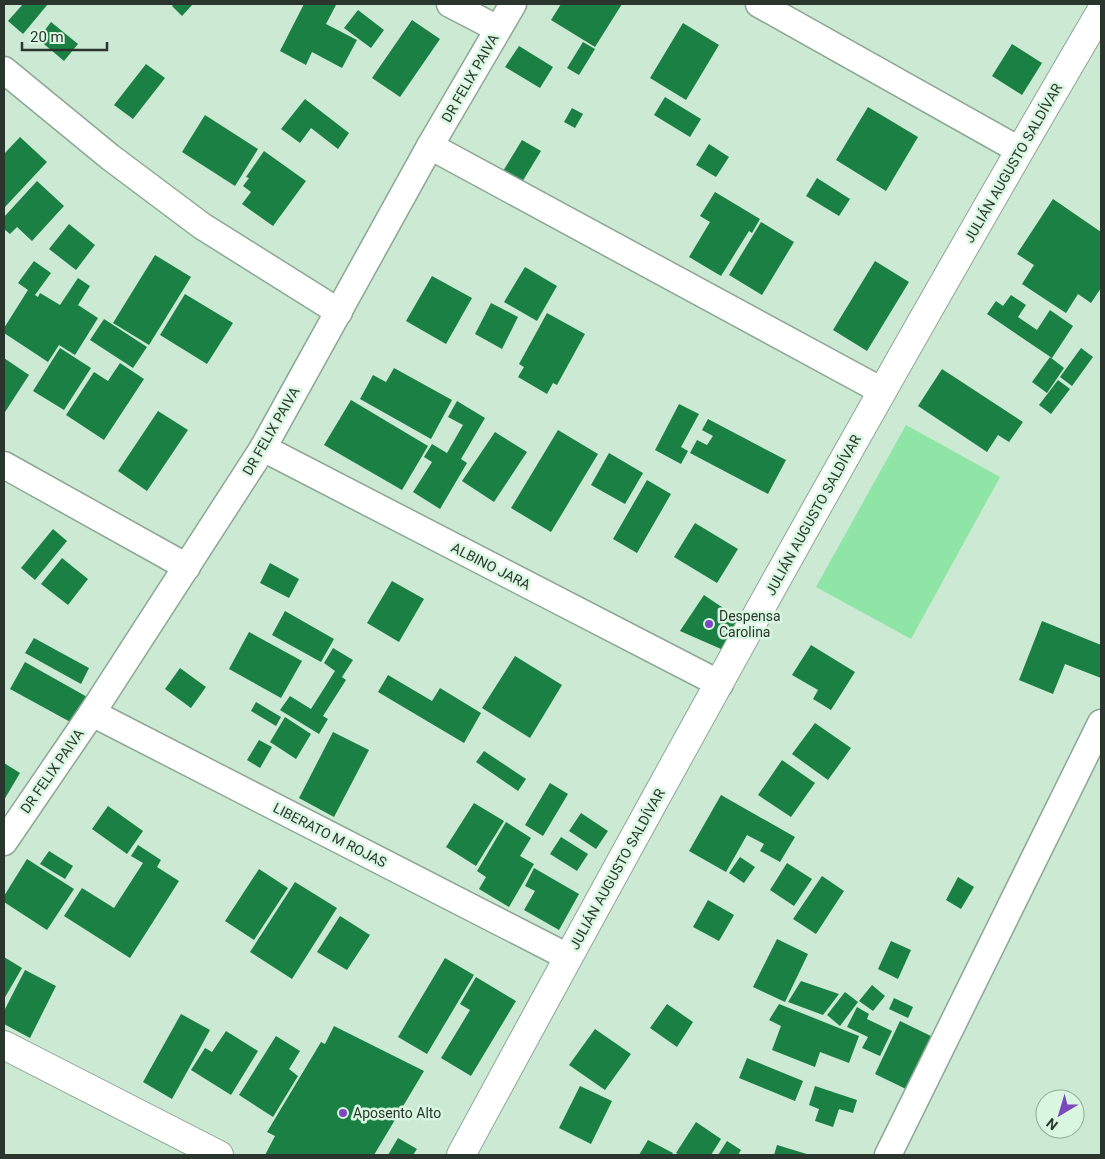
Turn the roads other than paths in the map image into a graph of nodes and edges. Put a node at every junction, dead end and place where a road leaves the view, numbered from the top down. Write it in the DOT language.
graph roads {
  1 [pos="450,4"];
  2 [pos="514,4"];
  3 [pos="759,4"];
  4 [pos="1101,11"];
  5 [pos="498,29"];
  6 [pos="4,70"];
  7 [pos="430,146"];
  8 [pos="1019,150"];
  9 [pos="339,312"];
  10 [pos="882,391"];
  11 [pos="263,448"];
  12 [pos="4,465"];
  13 [pos="187,567"];
  14 [pos="720,684"];
  15 [pos="92,713"];
  16 [pos="1101,723"];
  17 [pos="4,842"];
  18 [pos="568,957"];
  19 [pos="4,1045"];
  20 [pos="220,1155"];
  21 [pos="461,1155"];
  22 [pos="888,1155"];
  1 -- 5 [label="street"];
  2 -- 5 [label="street, DR FELIX PAIVA"];
  3 -- 8 [label="street"];
  4 -- 8 [label="street, JULIÁN AUGUSTO SALDÍVAR"];
  5 -- 7 [label="street, DR FELIX PAIVA"];
  6 -- 9 [label="street"];
  7 -- 9 [label="street, DR FELIX PAIVA"];
  7 -- 10 [label="street"];
  8 -- 10 [label="street, JULIÁN AUGUSTO SALDÍVAR"];
  9 -- 11 [label="street, DR FELIX PAIVA"];
  10 -- 14 [label="street, JULIÁN AUGUSTO SALDÍVAR"];
  11 -- 13 [label="street, DR FELIX PAIVA"];
  11 -- 14 [label="street, ALBINO JARA"];
  12 -- 13 [label="street"];
  13 -- 15 [label="street, DR FELIX PAIVA"];
  14 -- 18 [label="street, JULIÁN AUGUSTO SALDÍVAR"];
  15 -- 17 [label="street, DR FELIX PAIVA"];
  15 -- 18 [label="street, LIBERATO M ROJAS"];
  16 -- 22 [label="street"];
  18 -- 21 [label="street, JULIÁN AUGUSTO SALDÍVAR"];
  19 -- 20 [label="street"];
}
